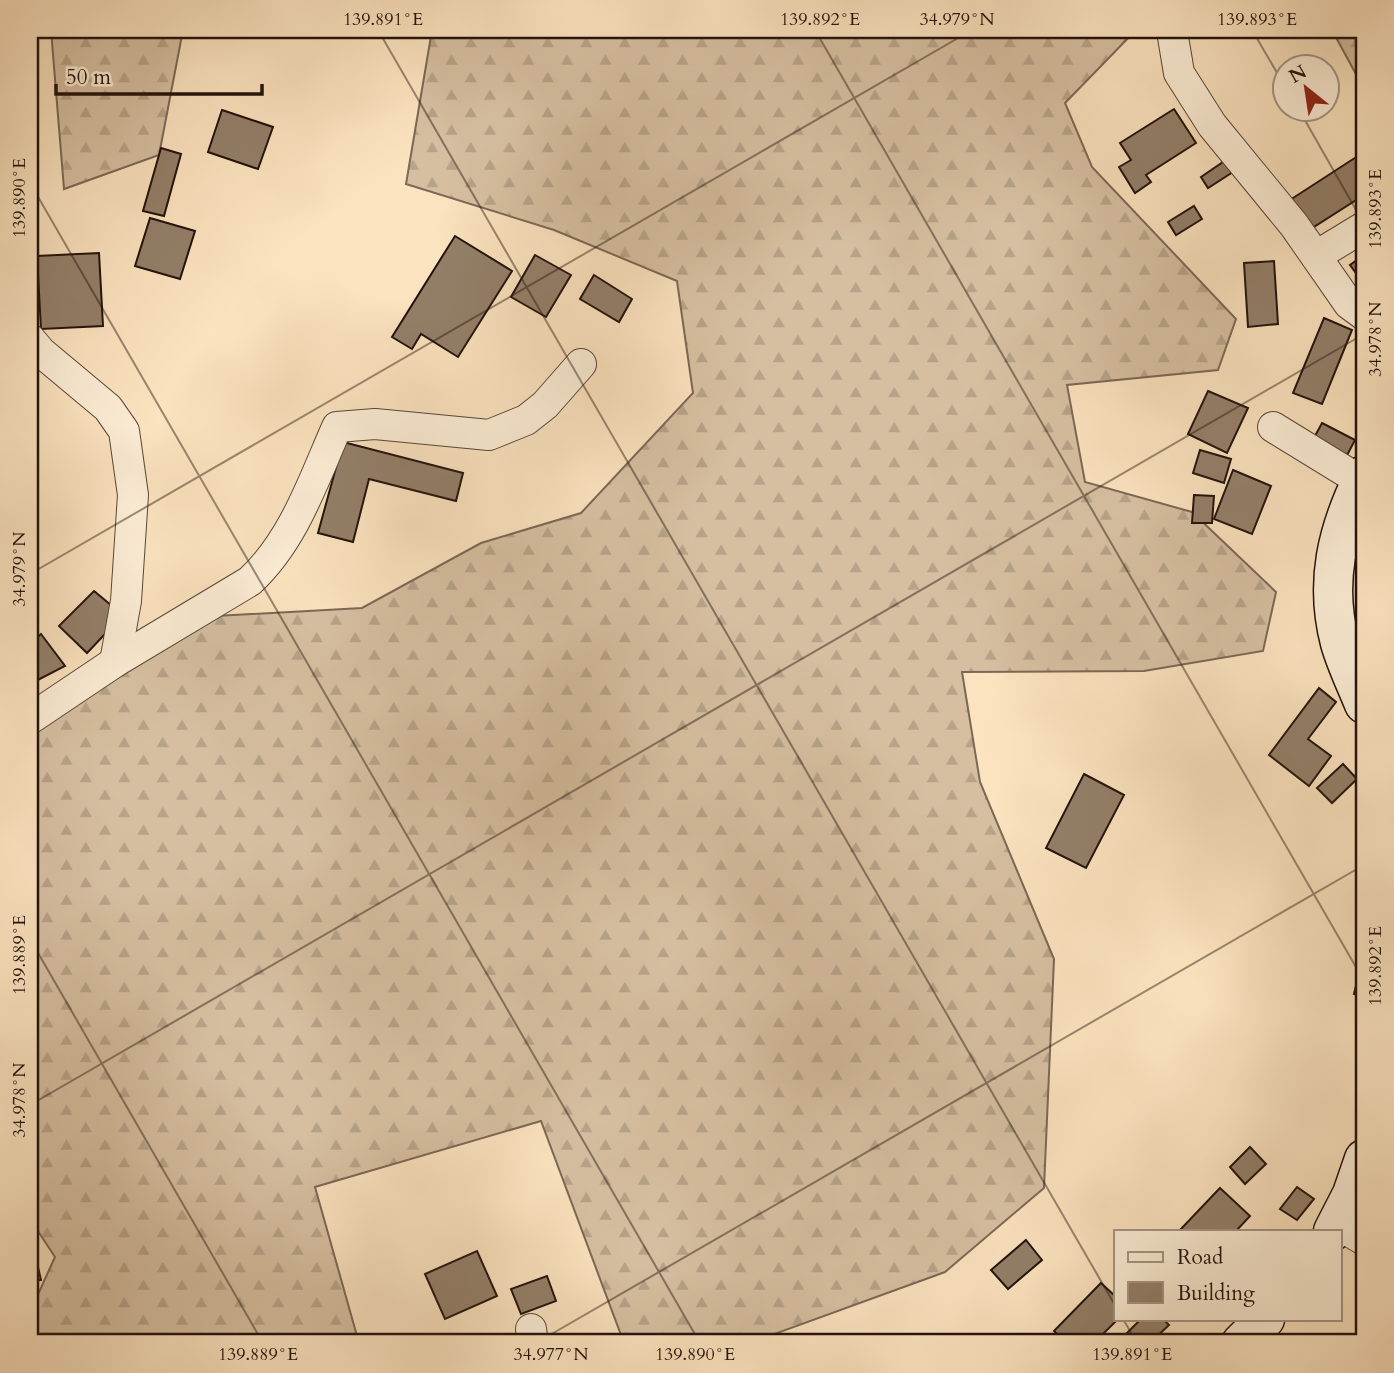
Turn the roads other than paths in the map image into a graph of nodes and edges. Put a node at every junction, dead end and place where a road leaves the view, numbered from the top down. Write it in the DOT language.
graph roads {
  1 [pos="1173,37"];
  2 [pos="1362,228"];
  3 [pos="1316,256"];
  4 [pos="1364,314"];
  5 [pos="30,339"];
  6 [pos="581,363"];
  7 [pos="1273,427"];
  8 [pos="1363,478"];
  9 [pos="116,662"];
  10 [pos="1364,704"];
  11 [pos="30,719"];
  12 [pos="1364,1159"];
  13 [pos="1345,1232"];
  14 [pos="1264,1320"];
  15 [pos="1241,1343"];
  1 -- 3 [label="street"];
  2 -- 3 [label="street"];
  3 -- 4 [label="street"];
  5 -- 9 [label="street"];
  6 -- 9 [label="street"];
  7 -- 8 [label="street"];
  8 -- 10 [label="main road"];
  9 -- 11 [label="street"];
  12 -- 13 [label="main road"];
  14 -- 15 [label="main road"];
}
